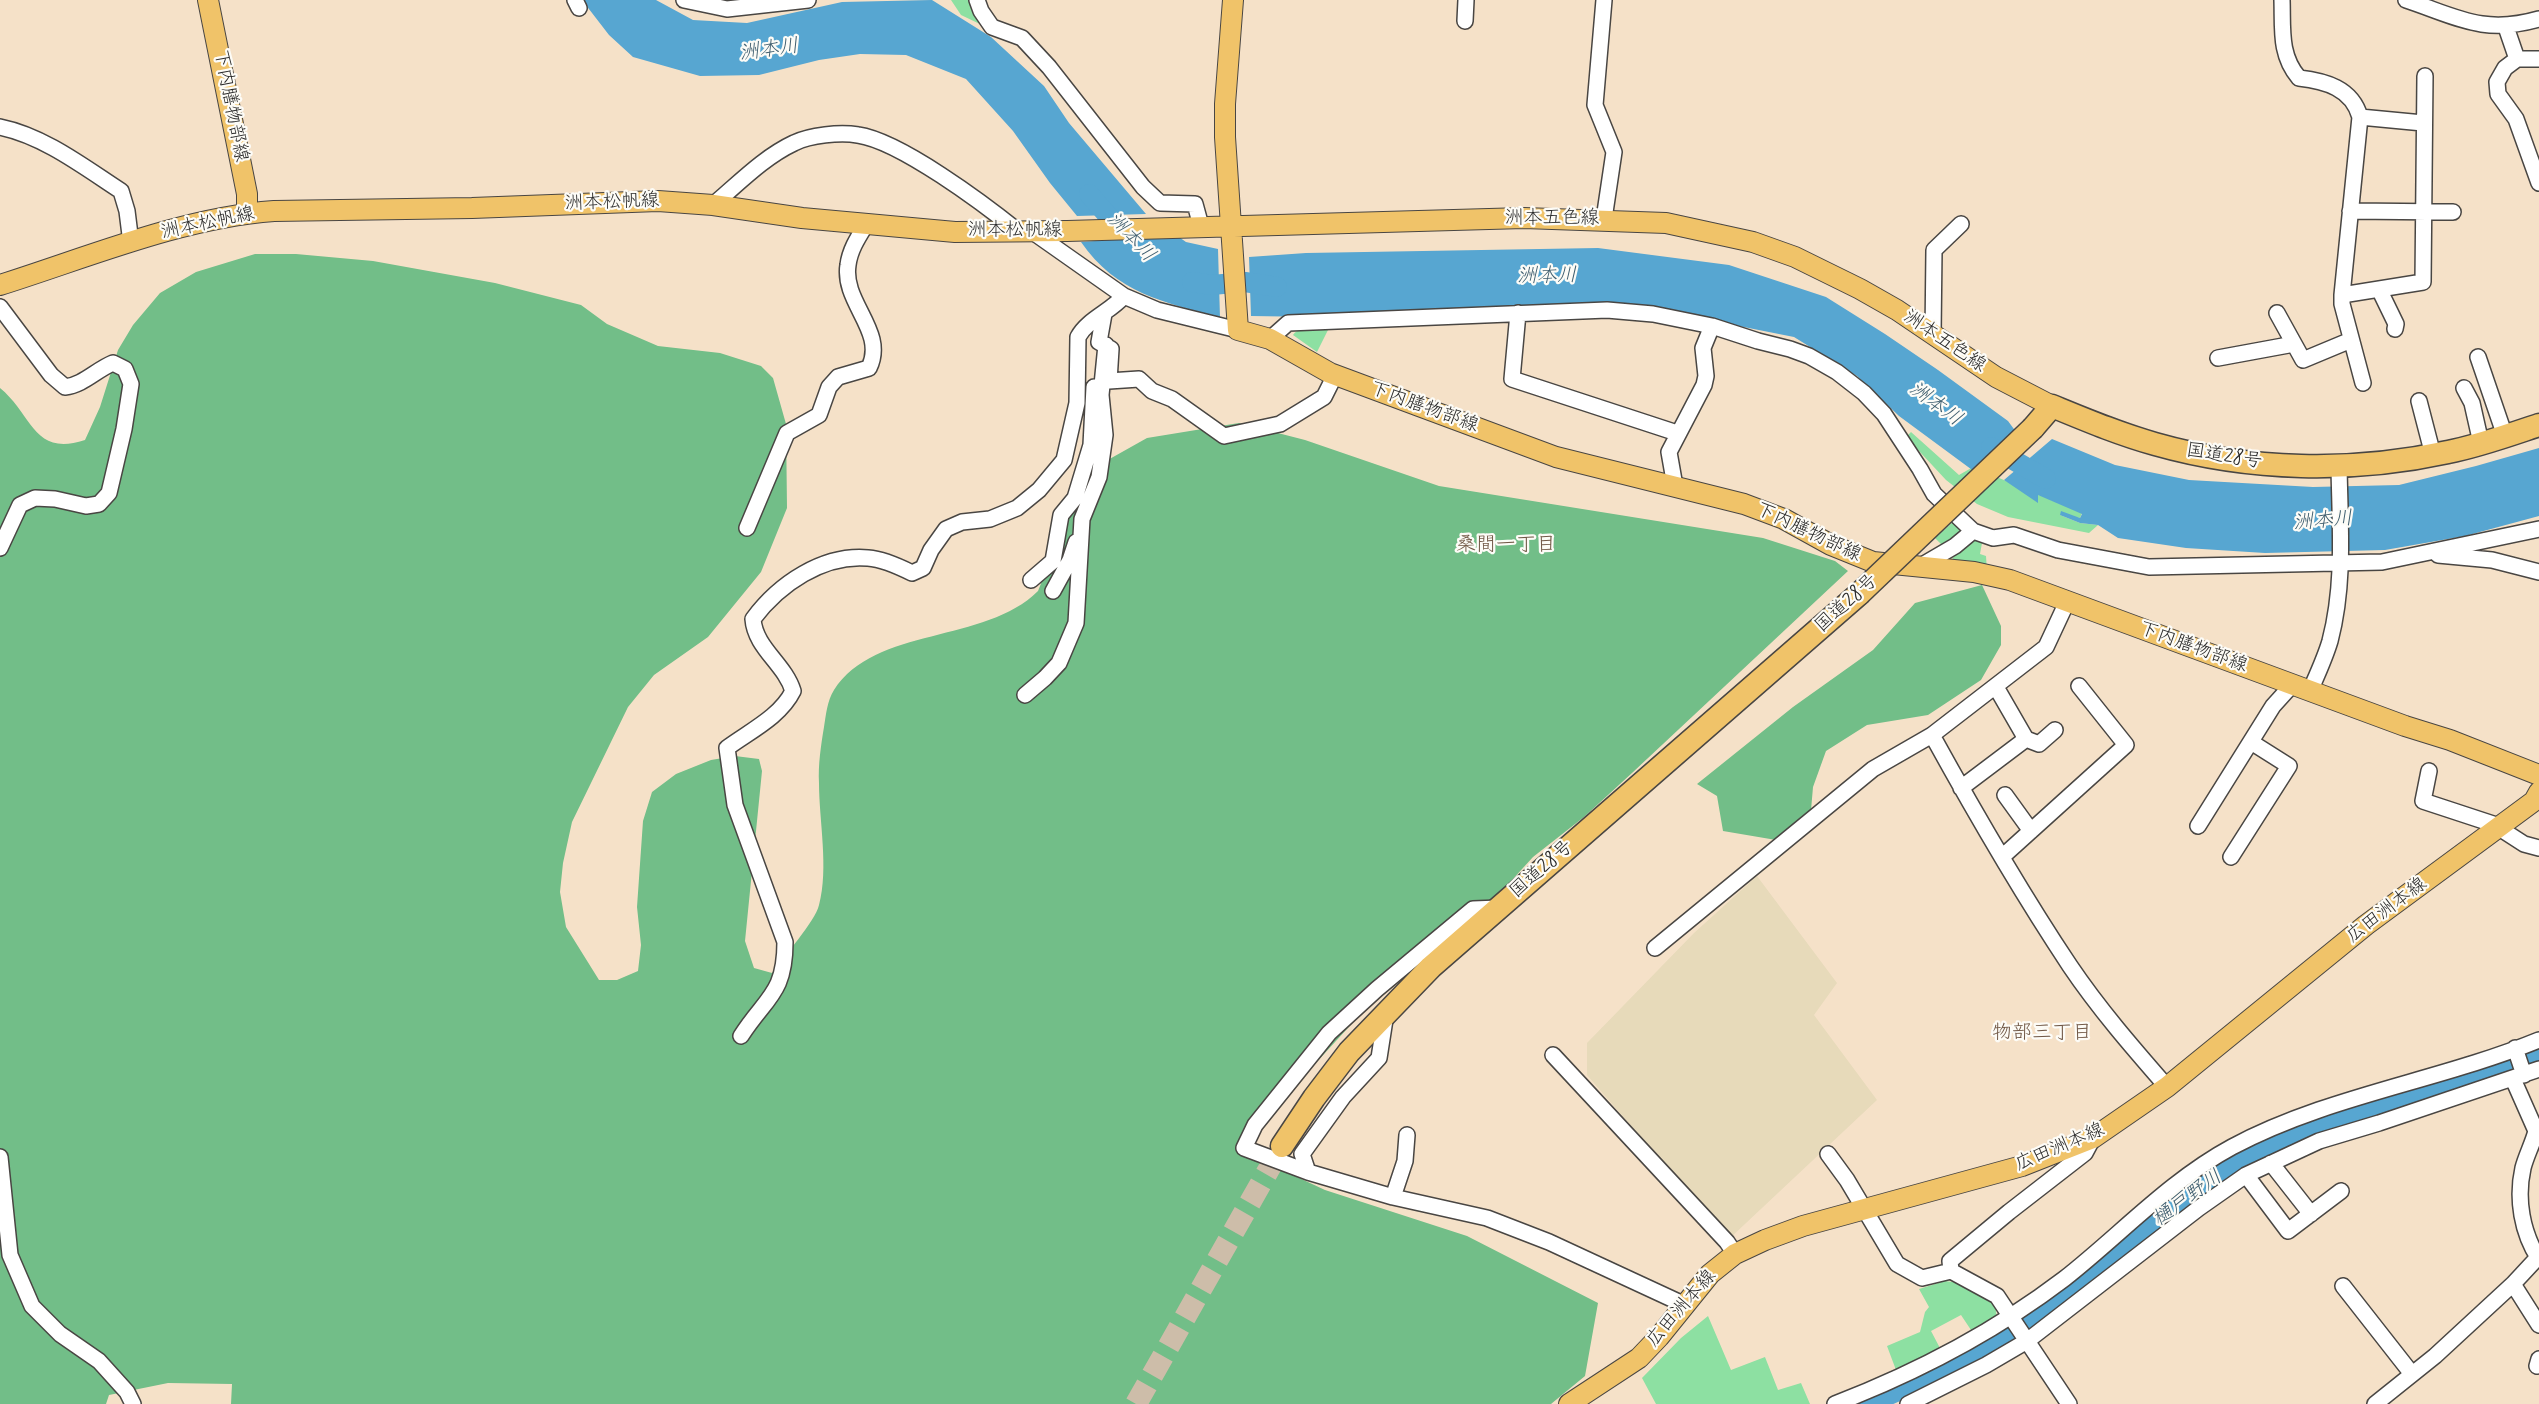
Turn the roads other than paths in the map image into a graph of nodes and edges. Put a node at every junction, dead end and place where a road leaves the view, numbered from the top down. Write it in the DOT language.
graph roads {
  1 [pos="208,0"];
  2 [pos="684,0"];
  3 [pos="808,0"];
  4 [pos="977,0"];
  5 [pos="1233,0"];
  6 [pos="1466,0"];
  7 [pos="1604,0"];
  8 [pos="2282,0"];
  9 [pos="2406,0"];
  10 [pos="2539,20"];
  11 [pos="1465,21"];
  12 [pos="2506,27"];
  13 [pos="2517,59"];
  14 [pos="2539,59"];
  15 [pos="2424,76"];
  16 [pos="2360,117"];
  17 [pos="2423,123"];
  18 [pos="0,126"];
  19 [pos="2539,183"];
  20 [pos="713,205"];
  21 [pos="2350,211"];
  22 [pos="2424,212"];
  23 [pos="2453,212"];
  24 [pos="247,213"];
  25 [pos="1604,219"];
  26 [pos="867,223"];
  27 [pos="1961,224"];
  28 [pos="1192,226"];
  29 [pos="1026,232"];
  30 [pos="1233,235"];
  31 [pos="131,243"];
  32 [pos="0,285"];
  33 [pos="2379,289"];
  34 [pos="2342,295"];
  35 [pos="1124,296"];
  36 [pos="0,307"];
  37 [pos="1518,313"];
  38 [pos="2277,313"];
  39 [pos="1104,314"];
  40 [pos="1237,326"];
  41 [pos="1712,326"];
  42 [pos="2395,329"];
  43 [pos="1933,335"];
  44 [pos="1270,339"];
  45 [pos="2351,340"];
  46 [pos="1102,343"];
  47 [pos="2294,344"];
  48 [pos="2478,357"];
  49 [pos="2218,358"];
  50 [pos="1335,375"];
  51 [pos="2363,383"];
  52 [pos="2464,388"];
  53 [pos="2419,401"];
  54 [pos="2052,406"];
  55 [pos="2539,425"];
  56 [pos="1677,433"];
  57 [pos="2505,436"];
  58 [pos="2481,443"];
  59 [pos="2433,455"];
  60 [pos="2339,466"];
  61 [pos="1675,486"];
  62 [pos="1082,520"];
  63 [pos="747,528"];
  64 [pos="2539,529"];
  65 [pos="1973,532"];
  66 [pos="0,548"];
  67 [pos="2424,553"];
  68 [pos="2341,560"];
  69 [pos="1919,567"];
  70 [pos="2539,572"];
  71 [pos="1031,580"];
  72 [pos="1053,590"];
  73 [pos="2067,602"];
  74 [pos="1076,617"];
  75 [pos="1055,645"];
  76 [pos="2079,686"];
  77 [pos="1996,687"];
  78 [pos="2301,688"];
  79 [pos="1025,695"];
  80 [pos="2056,730"];
  81 [pos="1932,735"];
  82 [pos="2026,739"];
  83 [pos="2251,742"];
  84 [pos="2430,771"];
  85 [pos="2539,775"];
  86 [pos="1961,788"];
  87 [pos="2539,792"];
  88 [pos="2005,795"];
  89 [pos="2198,826"];
  90 [pos="2498,828"];
  91 [pos="2031,831"];
  92 [pos="2539,848"];
  93 [pos="2002,857"];
  94 [pos="2231,857"];
  95 [pos="1499,908"];
  96 [pos="1656,948"];
  97 [pos="1386,1011"];
  98 [pos="741,1036"];
  99 [pos="2539,1040"];
  100 [pos="2514,1048"];
  101 [pos="1553,1055"];
  102 [pos="2539,1069"];
  103 [pos="2519,1077"];
  104 [pos="2167,1087"];
  105 [pos="1407,1135"];
  106 [pos="2093,1138"];
  107 [pos="1282,1146"];
  108 [pos="1828,1154"];
  109 [pos="0,1157"];
  110 [pos="2271,1163"];
  111 [pos="1308,1172"];
  112 [pos="2246,1175"];
  113 [pos="2341,1191"];
  114 [pos="1393,1197"];
  115 [pos="1866,1210"];
  116 [pos="2311,1214"];
  117 [pos="1735,1254"];
  118 [pos="2539,1258"];
  119 [pos="1951,1271"];
  120 [pos="2513,1284"];
  121 [pos="2343,1286"];
  122 [pos="1685,1305"];
  123 [pos="2010,1316"];
  124 [pos="2539,1325"];
  125 [pos="2027,1341"];
  126 [pos="2412,1374"];
  127 [pos="133,1404"];
  128 [pos="1569,1404"];
  129 [pos="1835,1404"];
  130 [pos="1908,1404"];
  131 [pos="2069,1404"];
  132 [pos="2375,1404"];
  1 -- 24 [label="main road, 下内膳物部線"];
  2 -- 3 [label="street"];
  4 -- 28 [label="street"];
  5 -- 30 [label="main road"];
  6 -- 11 [label="street"];
  7 -- 25 [label="street"];
  8 -- 16 [label="street"];
  9 -- 12 [label="street"];
  10 -- 12 [label="street"];
  12 -- 13 [label="street"];
  13 -- 14 [label="street"];
  13 -- 19 [label="street"];
  15 -- 17 [label="street"];
  16 -- 17 [label="street"];
  16 -- 21 [label="street"];
  17 -- 22 [label="street"];
  18 -- 31 [label="street"];
  20 -- 24 [label="main road, 洲本松帆線"];
  20 -- 26 [label="main road, 洲本松帆線"];
  20 -- 29 [label="street"];
  21 -- 22 [label="street"];
  21 -- 34 [label="street"];
  22 -- 23 [label="street"];
  22 -- 33 [label="street"];
  24 -- 31 [label="main road, 洲本松帆線"];
  25 -- 30 [label="main road, 洲本五色線"];
  25 -- 43 [label="main road, 洲本五色線"];
  26 -- 29 [label="main road, 洲本松帆線"];
  26 -- 63 [label="street"];
  27 -- 43 [label="street"];
  28 -- 29 [label="main road, 洲本松帆線"];
  28 -- 30 [label="main road, 洲本松帆線"];
  29 -- 35 [label="street"];
  30 -- 40 [label="main road"];
  31 -- 32 [label="main road, 洲本松帆線"];
  33 -- 34 [label="street"];
  33 -- 42 [label="street"];
  34 -- 45 [label="street"];
  35 -- 39 [label="street"];
  35 -- 40 [label="street"];
  36 -- 66 [label="street"];
  37 -- 41 [label="street"];
  37 -- 44 [label="street"];
  37 -- 56 [label="street"];
  38 -- 47 [label="street"];
  39 -- 46 [label="street"];
  39 -- 98 [label="street"];
  40 -- 44 [label="main road, 下内膳物部線"];
  41 -- 56 [label="street"];
  41 -- 65 [label="street"];
  43 -- 54 [label="main road, 洲本五色線"];
  44 -- 50 [label="main road, 下内膳物部線"];
  45 -- 47 [label="street"];
  45 -- 51 [label="street"];
  46 -- 50 [label="street"];
  46 -- 62 [label="street"];
  46 -- 71 [label="street"];
  47 -- 49 [label="street"];
  48 -- 57 [label="street"];
  50 -- 61 [label="main road, 下内膳物部線"];
  52 -- 58 [label="street"];
  53 -- 59 [label="street"];
  54 -- 60 [label="highway, 国道28号"];
  54 -- 95 [label="highway, 国道28号, bridge"];
  55 -- 57 [label="highway, 国道28号"];
  56 -- 61 [label="street"];
  57 -- 58 [label="highway, 国道28号"];
  58 -- 59 [label="highway, 国道28号"];
  59 -- 60 [label="highway, 国道28号"];
  60 -- 68 [label="street"];
  61 -- 69 [label="main road, 下内膳物部線"];
  62 -- 72 [label="street"];
  62 -- 74 [label="street"];
  64 -- 67 [label="street"];
  65 -- 68 [label="street"];
  65 -- 69 [label="street"];
  67 -- 68 [label="street"];
  67 -- 70 [label="street"];
  68 -- 78 [label="street"];
  69 -- 73 [label="main road, 下内膳物部線"];
  73 -- 77 [label="street"];
  73 -- 78 [label="main road, 下内膳物部線"];
  74 -- 75 [label="street"];
  74 -- 79 [label="street"];
  76 -- 91 [label="street"];
  77 -- 81 [label="street"];
  77 -- 82 [label="street"];
  78 -- 83 [label="street"];
  78 -- 85 [label="main road, 下内膳物部線"];
  80 -- 82 [label="street"];
  81 -- 86 [label="street"];
  81 -- 96 [label="street"];
  82 -- 86 [label="street"];
  83 -- 89 [label="street"];
  83 -- 94 [label="street"];
  84 -- 90 [label="street"];
  86 -- 93 [label="street"];
  87 -- 90 [label="main road, 広田洲本線"];
  88 -- 91 [label="street"];
  90 -- 92 [label="street"];
  90 -- 104 [label="main road, 広田洲本線"];
  91 -- 93 [label="street"];
  93 -- 104 [label="street"];
  95 -- 97 [label="highway, 国道28号"];
  95 -- 111 [label="street"];
  97 -- 107 [label="highway, 国道28号"];
  97 -- 111 [label="street"];
  99 -- 100 [label="street"];
  100 -- 103 [label="street"];
  100 -- 123 [label="street"];
  101 -- 117 [label="street"];
  102 -- 103 [label="street"];
  103 -- 110 [label="street"];
  103 -- 118 [label="street"];
  104 -- 106 [label="main road, 広田洲本線"];
  105 -- 114 [label="street"];
  106 -- 115 [label="main road, 広田洲本線"];
  106 -- 119 [label="street"];
  108 -- 115 [label="street"];
  109 -- 127 [label="street"];
  110 -- 112 [label="street"];
  110 -- 116 [label="street"];
  111 -- 114 [label="street"];
  112 -- 116 [label="street"];
  112 -- 125 [label="street"];
  113 -- 116 [label="street"];
  114 -- 122 [label="street"];
  115 -- 117 [label="main road, 広田洲本線"];
  115 -- 119 [label="street"];
  117 -- 122 [label="main road, 広田洲本線"];
  118 -- 120 [label="street"];
  119 -- 123 [label="street"];
  120 -- 124 [label="street"];
  120 -- 126 [label="street"];
  121 -- 126 [label="street"];
  122 -- 128 [label="main road, 広田洲本線"];
  123 -- 125 [label="street"];
  123 -- 129 [label="street"];
  125 -- 130 [label="street"];
  125 -- 131 [label="street"];
  126 -- 132 [label="street"];
}
